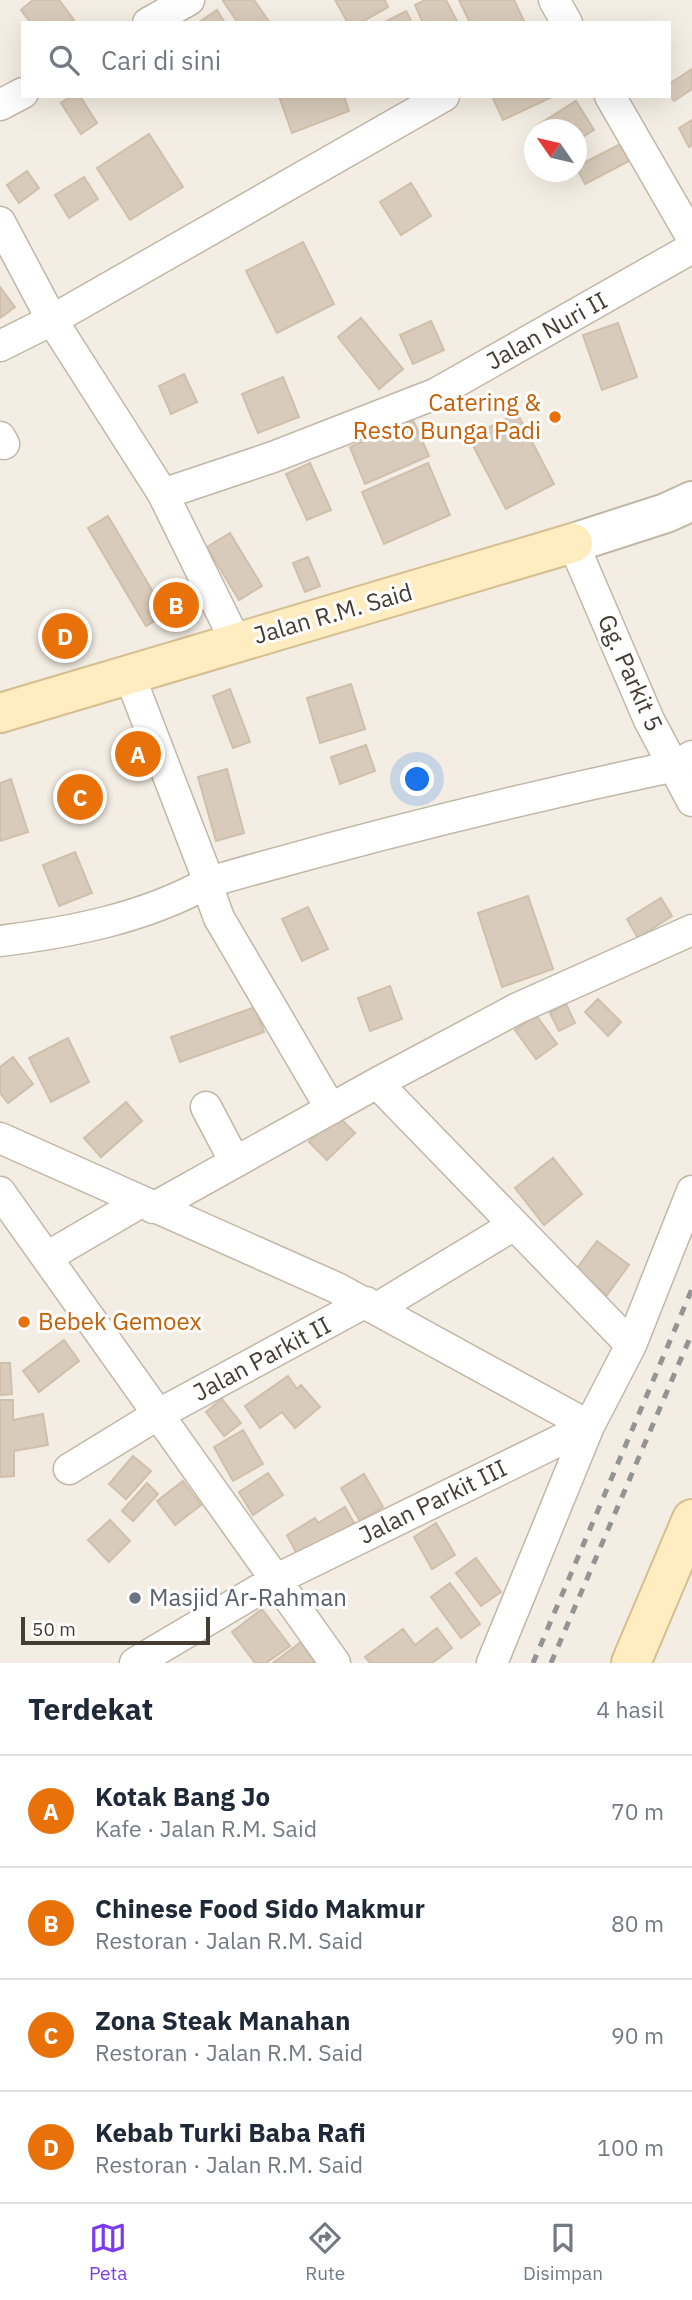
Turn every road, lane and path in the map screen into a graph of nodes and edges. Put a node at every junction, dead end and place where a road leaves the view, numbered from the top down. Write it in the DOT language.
graph roads {
  1 [pos="189,0"];
  2 [pos="554,0"];
  3 [pos="152,21"];
  4 [pos="566,21"];
  5 [pos="21,94"];
  6 [pos="440,98"];
  7 [pos="611,98"];
  8 [pos="0,105"];
  9 [pos="0,222"];
  10 [pos="692,238"];
  11 [pos="692,248"];
  12 [pos="52,320"];
  13 [pos="0,346"];
  14 [pos="163,494"];
  15 [pos="683,508"];
  16 [pos="573,543"];
  17 [pos="236,642"];
  18 [pos="129,674"];
  19 [pos="0,713"];
  20 [pos="683,761"];
  21 [pos="692,801"];
  22 [pos="209,882"];
  23 [pos="692,930"];
  24 [pos="0,941"];
  25 [pos="377,1083"];
  26 [pos="206,1107"];
  27 [pos="331,1109"];
  28 [pos="0,1138"];
  29 [pos="235,1162"];
  30 [pos="692,1191"];
  31 [pos="0,1192"];
  32 [pos="147,1205"];
  33 [pos="514,1225"];
  34 [pos="47,1257"];
  35 [pos="371,1305"];
  36 [pos="631,1345"];
  37 [pos="157,1415"];
  38 [pos="589,1426"];
  39 [pos="69,1469"];
  40 [pos="692,1519"];
  41 [pos="277,1579"];
  42 [pos="135,1663"];
  43 [pos="335,1663"];
  44 [pos="492,1663"];
  45 [pos="631,1663"];
  1 -- 3 [label="street"];
  2 -- 4 [label="street"];
  5 -- 8 [label="street"];
  6 -- 12 [label="street"];
  7 -- 10 [label="street"];
  9 -- 12 [label="street"];
  11 -- 14 [label="street, Jalan Nuri II"];
  12 -- 13 [label="street"];
  12 -- 14 [label="street"];
  14 -- 17 [label="street"];
  15 -- 16 [label="street, Jalan R.M. Said"];
  16 -- 17 [label="main road, Jalan R.M. Said"];
  16 -- 20 [label="street, Gg. Parkit 5"];
  17 -- 18 [label="main road, Jalan R.M. Said"];
  18 -- 19 [label="main road, Jalan R.M. Said"];
  18 -- 22 [label="street"];
  20 -- 21 [label="street, Gg. Parkit 5"];
  20 -- 22 [label="street"];
  22 -- 24 [label="street"];
  22 -- 27 [label="street"];
  23 -- 25 [label="street"];
  25 -- 27 [label="street"];
  25 -- 33 [label="street"];
  26 -- 29 [label="street"];
  27 -- 29 [label="street"];
  28 -- 32 [label="street"];
  29 -- 32 [label="street"];
  30 -- 36 [label="street"];
  31 -- 34 [label="street"];
  32 -- 34 [label="street"];
  32 -- 35 [label="street"];
  33 -- 35 [label="street, Jalan Parkit II"];
  33 -- 36 [label="street"];
  34 -- 37 [label="street"];
  35 -- 37 [label="street, Jalan Parkit II"];
  35 -- 38 [label="street"];
  36 -- 38 [label="street"];
  37 -- 39 [label="street, Jalan Parkit II"];
  37 -- 41 [label="street"];
  38 -- 41 [label="street, Jalan Parkit III"];
  38 -- 44 [label="street"];
  40 -- 45 [label="main road"];
  41 -- 42 [label="street, Jalan Parkit III"];
  41 -- 43 [label="street"];
}
